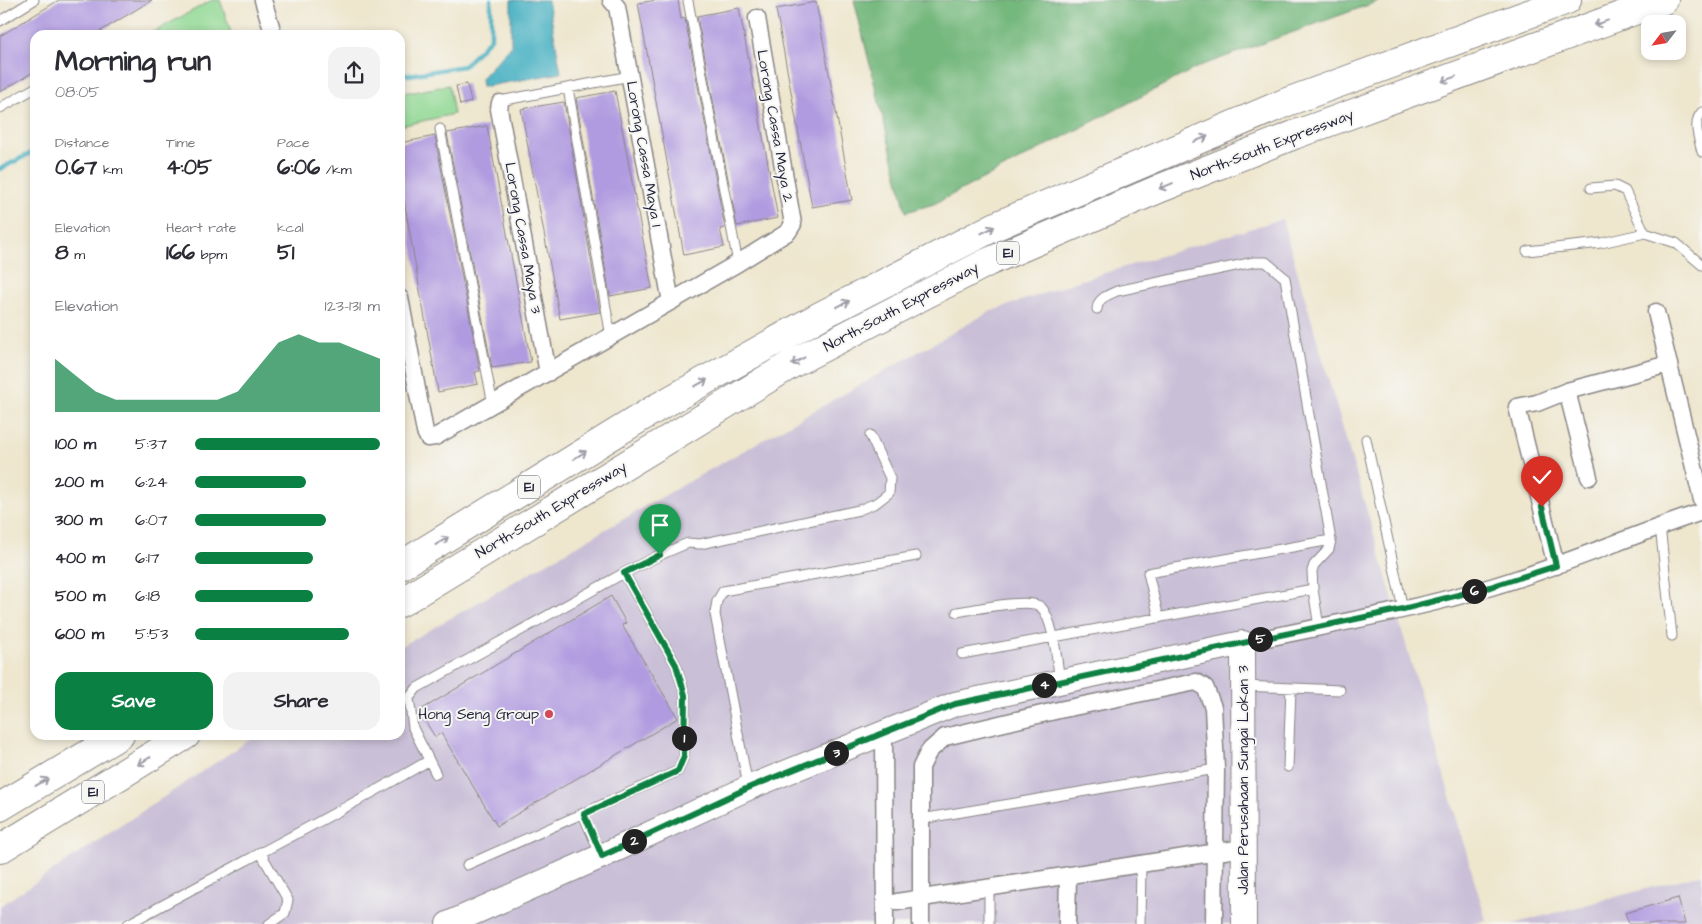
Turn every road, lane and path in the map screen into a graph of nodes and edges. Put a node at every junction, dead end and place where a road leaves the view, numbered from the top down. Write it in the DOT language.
graph roads {
  1 [pos="34,0"];
  2 [pos="263,0"];
  3 [pos="1567,0"];
  4 [pos="1664,0"];
  5 [pos="688,1"];
  6 [pos="618,2"];
  7 [pos="757,18"];
  8 [pos="0,21"];
  9 [pos="272,30"];
  10 [pos="630,76"];
  11 [pos="568,88"];
  12 [pos="30,91"];
  13 [pos="500,103"];
  14 [pos="0,108"];
  15 [pos="1702,112"];
  16 [pos="440,129"];
  17 [pos="1702,152"];
  18 [pos="1591,188"];
  19 [pos="1645,233"];
  20 [pos="1527,251"];
  21 [pos="738,263"];
  22 [pos="1702,265"];
  23 [pos="671,302"];
  24 [pos="1096,309"];
  25 [pos="1656,312"];
  26 [pos="405,325"];
  27 [pos="612,337"];
  28 [pos="1669,364"];
  29 [pos="548,374"];
  30 [pos="1567,391"];
  31 [pos="493,405"];
  32 [pos="870,435"];
  33 [pos="1366,439"];
  34 [pos="1589,477"];
  35 [pos="1702,500"];
  36 [pos="1702,512"];
  37 [pos="1660,526"];
  38 [pos="1331,540"];
  39 [pos="916,556"];
  40 [pos="405,563"];
  41 [pos="1556,566"];
  42 [pos="624,573"];
  43 [pos="1313,589"];
  44 [pos="405,600"];
  45 [pos="1403,609"];
  46 [pos="957,612"];
  47 [pos="1159,618"];
  48 [pos="1319,627"];
  49 [pos="1672,636"];
  50 [pos="1053,638"];
  51 [pos="1243,643"];
  52 [pos="962,654"];
  53 [pos="1060,681"];
  54 [pos="1243,686"];
  55 [pos="1291,688"];
  56 [pos="1340,690"];
  57 [pos="884,734"];
  58 [pos="112,740"];
  59 [pos="178,740"];
  60 [pos="428,760"];
  61 [pos="1288,767"];
  62 [pos="1216,769"];
  63 [pos="436,774"];
  64 [pos="748,788"];
  65 [pos="0,807"];
  66 [pos="584,814"];
  67 [pos="921,819"];
  68 [pos="1243,848"];
  69 [pos="0,849"];
  70 [pos="260,852"];
  71 [pos="1216,852"];
  72 [pos="602,856"];
  73 [pos="1141,864"];
  74 [pos="467,865"];
  75 [pos="1068,875"];
  76 [pos="989,888"];
  77 [pos="922,898"];
  78 [pos="892,903"];
  79 [pos="128,924"];
  80 [pos="269,924"];
  81 [pos="448,924"];
  82 [pos="885,924"];
  83 [pos="921,924"];
  84 [pos="989,924"];
  85 [pos="1067,924"];
  86 [pos="1140,924"];
  87 [pos="1214,924"];
  88 [pos="1244,924"];
  1 -- 8 [label="lane"];
  2 -- 9 [label="street"];
  40 -- 3 [label="highway, North–South Expressway / E1, one-way"];
  4 -- 44 [label="highway, North–South Expressway / E1, one-way"];
  5 -- 21 [label="lane"];
  6 -- 10 [label="street, Lorong Cassa Maya 1"];
  7 -- 21 [label="street, Lorong Cassa Maya 2"];
  10 -- 11 [label="lane"];
  10 -- 23 [label="street, Lorong Cassa Maya 1"];
  11 -- 13 [label="lane"];
  11 -- 27 [label="lane"];
  12 -- 14 [label="lane"];
  13 -- 29 [label="street, Lorong Cassa Maya 3"];
  15 -- 17 [label="lane"];
  16 -- 31 [label="lane"];
  18 -- 19 [label="lane"];
  19 -- 20 [label="lane"];
  19 -- 22 [label="lane"];
  21 -- 23 [label="street"];
  23 -- 27 [label="street"];
  24 -- 38 [label="lane"];
  25 -- 28 [label="street"];
  26 -- 31 [label="street"];
  27 -- 29 [label="street"];
  28 -- 30 [label="street"];
  28 -- 35 [label="street"];
  29 -- 31 [label="street"];
  30 -- 34 [label="street"];
  30 -- 41 [label="street"];
  32 -- 42 [label="lane"];
  33 -- 45 [label="lane"];
  36 -- 37 [label="street"];
  37 -- 41 [label="street"];
  37 -- 49 [label="lane"];
  38 -- 43 [label="lane"];
  38 -- 47 [label="lane"];
  39 -- 64 [label="lane"];
  41 -- 45 [label="street"];
  42 -- 60 [label="lane"];
  42 -- 66 [label="lane"];
  43 -- 47 [label="lane"];
  43 -- 48 [label="lane"];
  45 -- 48 [label="street"];
  46 -- 50 [label="lane"];
  47 -- 50 [label="lane"];
  48 -- 51 [label="street"];
  50 -- 52 [label="lane"];
  50 -- 53 [label="lane"];
  51 -- 53 [label="main road, Jalan Perusahaan Sungai Lokan 3"];
  51 -- 54 [label="main road, Jalan Perusahaan Sungai Lokan 3"];
  53 -- 57 [label="main road, Jalan Perusahaan Sungai Lokan 3"];
  54 -- 55 [label="lane"];
  54 -- 68 [label="main road, Jalan Perusahaan Sungai Lokan 3"];
  55 -- 56 [label="lane"];
  55 -- 61 [label="lane"];
  57 -- 64 [label="main road, Jalan Perusahaan Sungai Lokan 3"];
  57 -- 78 [label="street"];
  65 -- 58 [label="highway, E1, one-way"];
  59 -- 69 [label="highway, E1, one-way"];
  60 -- 63 [label="lane"];
  60 -- 70 [label="lane"];
  62 -- 67 [label="lane"];
  62 -- 67 [label="street"];
  62 -- 71 [label="street"];
  64 -- 72 [label="main road, Jalan Perusahaan Sungai Lokan 3"];
  66 -- 72 [label="lane"];
  66 -- 74 [label="lane"];
  67 -- 77 [label="street"];
  68 -- 71 [label="street"];
  68 -- 88 [label="main road, Jalan Perusahaan Sungai Lokan 3"];
  70 -- 79 [label="lane"];
  70 -- 80 [label="lane"];
  71 -- 73 [label="street"];
  71 -- 87 [label="street"];
  72 -- 81 [label="main road, Jalan Perusahaan Sungai Lokan 3"];
  73 -- 75 [label="street"];
  73 -- 86 [label="lane"];
  75 -- 76 [label="street"];
  75 -- 85 [label="street"];
  76 -- 77 [label="street"];
  76 -- 84 [label="lane"];
  77 -- 78 [label="street"];
  77 -- 83 [label="street"];
  78 -- 82 [label="street"];
}
